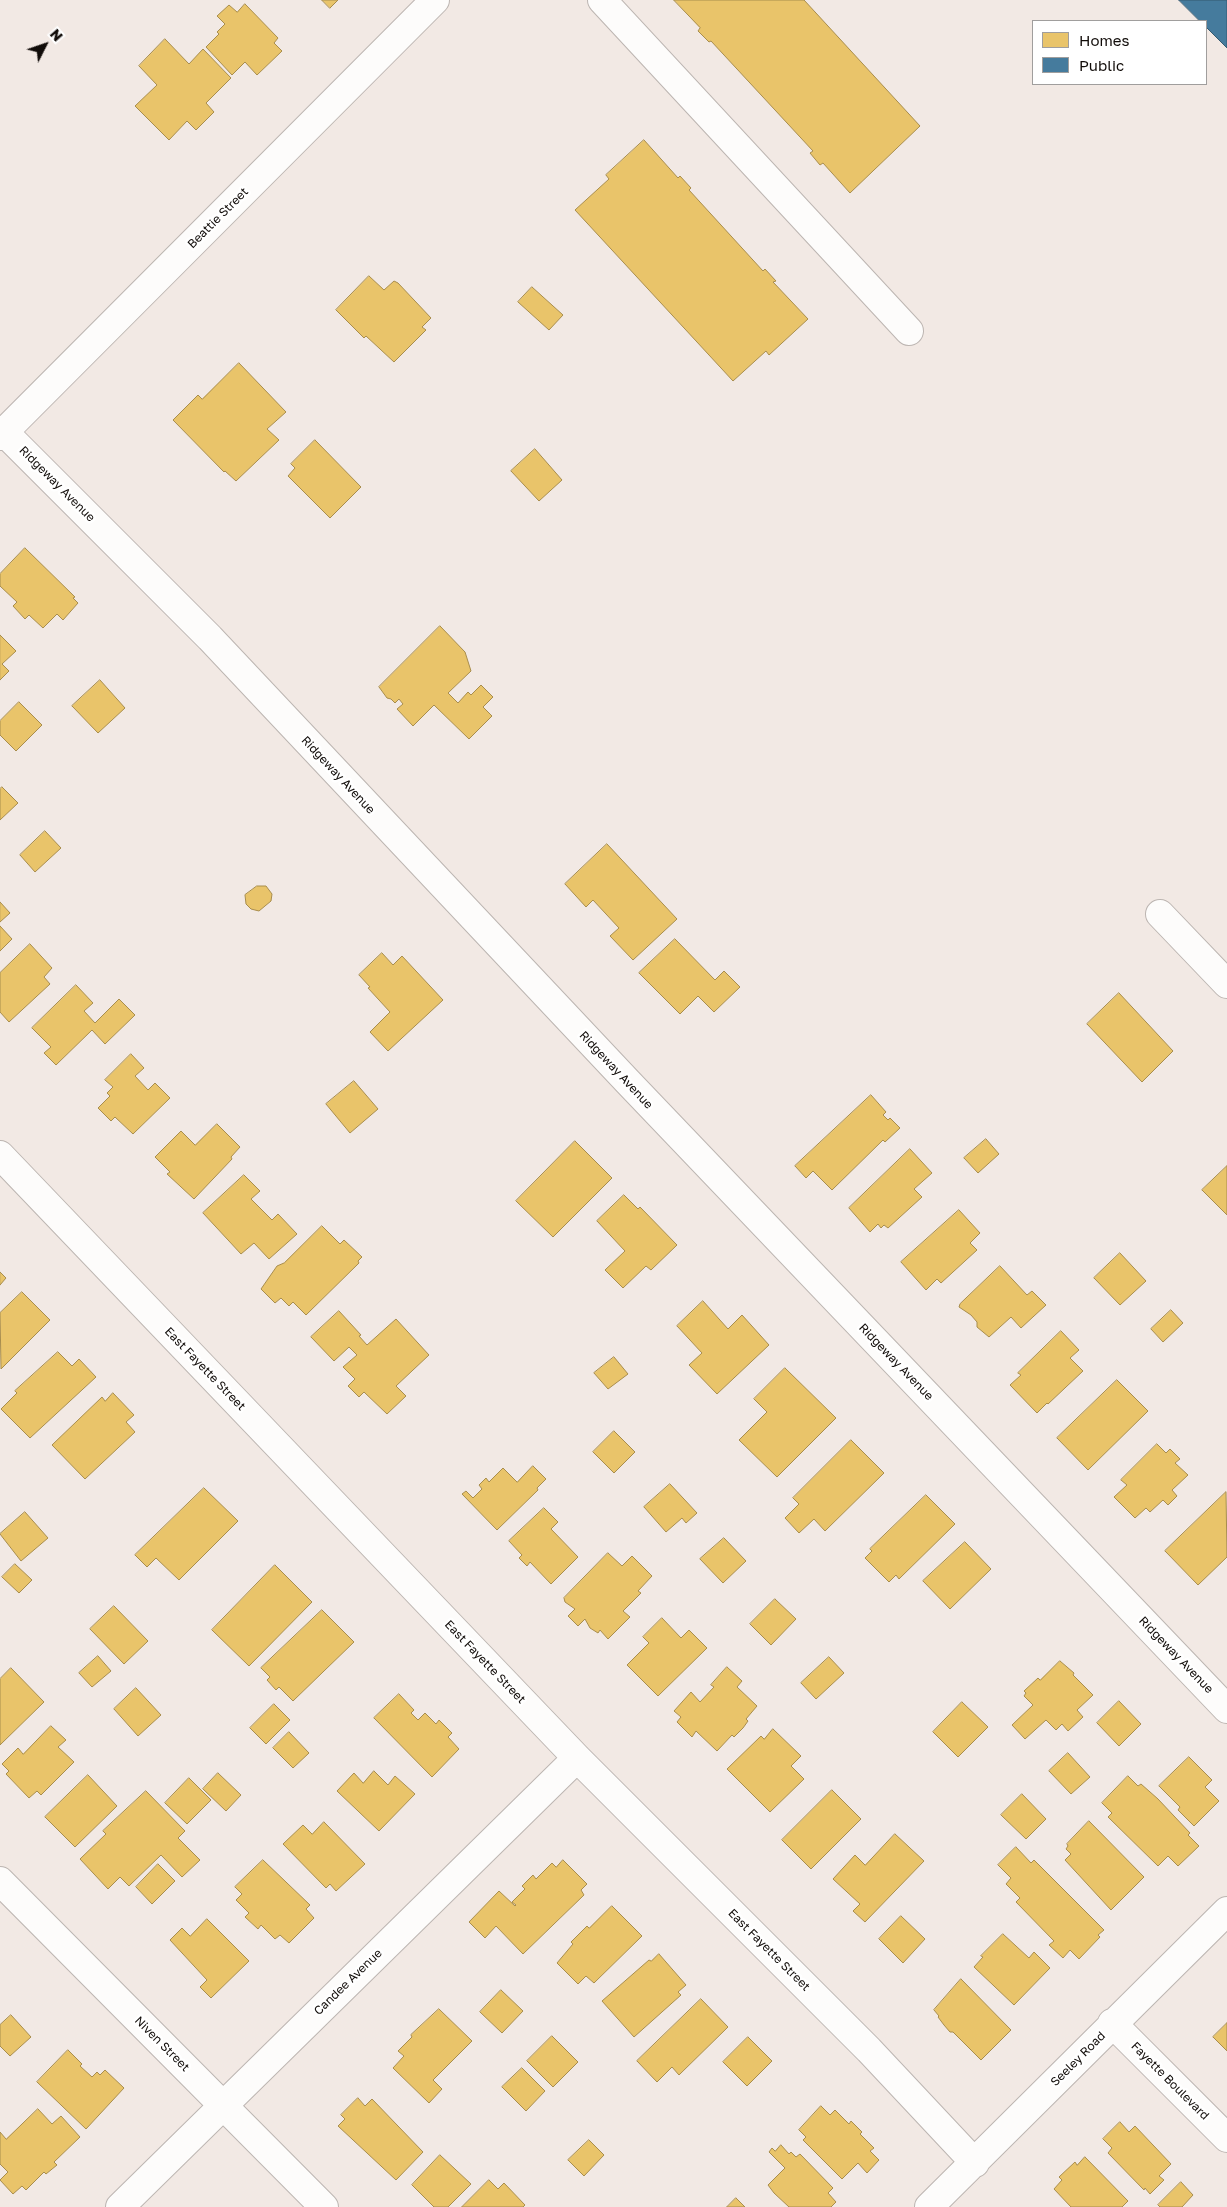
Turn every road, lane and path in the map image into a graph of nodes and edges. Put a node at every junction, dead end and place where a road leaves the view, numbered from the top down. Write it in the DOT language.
graph roads {
  1 [pos="435,0"];
  2 [pos="602,0"];
  3 [pos="909,331"];
  4 [pos="2,434"];
  5 [pos="1160,914"];
  6 [pos="1227,984"];
  7 [pos="0,1156"];
  8 [pos="1227,1709"];
  9 [pos="577,1758"];
  10 [pos="0,1881"];
  11 [pos="1227,1910"];
  12 [pos="1112,2023"];
  13 [pos="222,2104"];
  14 [pos="1227,2138"];
  15 [pos="975,2162"];
  16 [pos="120,2207"];
  17 [pos="324,2207"];
  18 [pos="929,2207"];
  1 -- 4 [label="street, Beattie Street"];
  2 -- 3 [label="street"];
  4 -- 8 [label="street, Ridgeway Avenue"];
  5 -- 6 [label="street"];
  7 -- 9 [label="street, East Fayette Street"];
  9 -- 13 [label="street, Candee Avenue"];
  9 -- 15 [label="street, East Fayette Street"];
  10 -- 13 [label="street, Niven Street"];
  11 -- 12 [label="street, Seeley Road"];
  12 -- 14 [label="street, Fayette Boulevard"];
  12 -- 15 [label="street, Seeley Road"];
  13 -- 16 [label="street, Candee Avenue"];
  13 -- 17 [label="street, Niven Street"];
  15 -- 18 [label="street, Seeley Road"];
}
